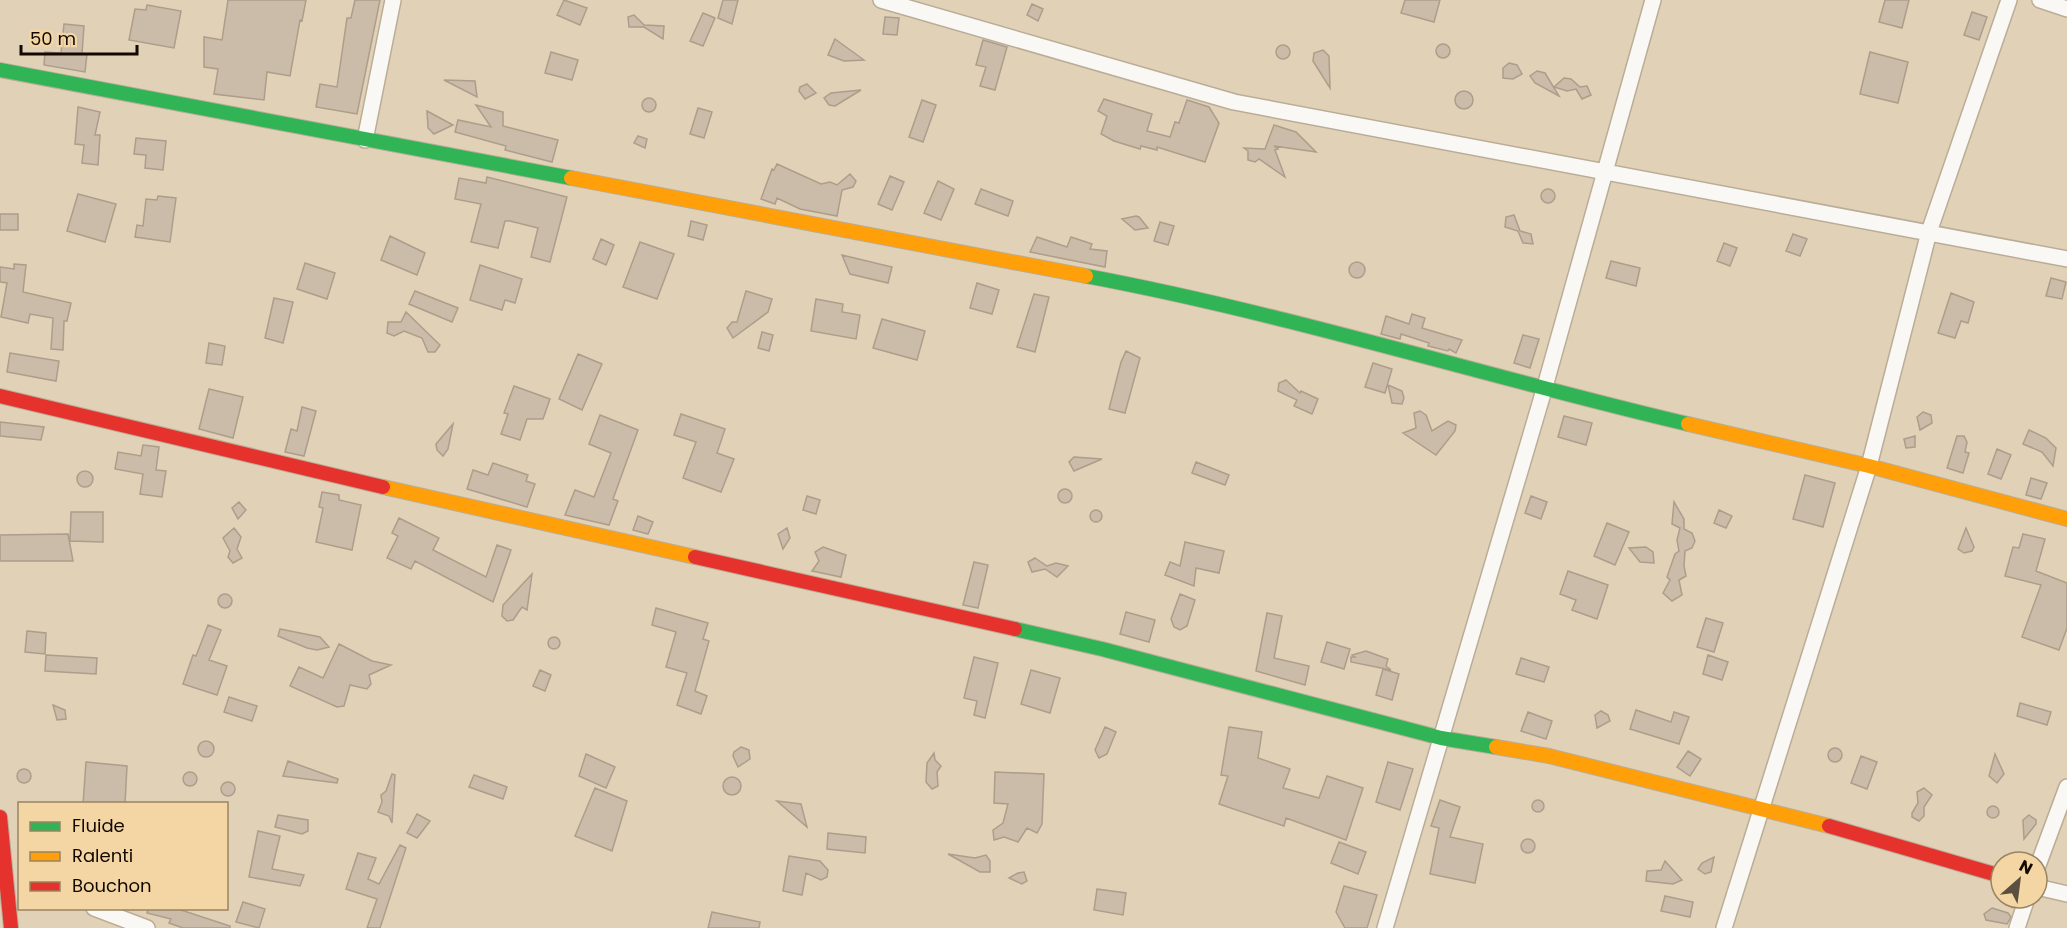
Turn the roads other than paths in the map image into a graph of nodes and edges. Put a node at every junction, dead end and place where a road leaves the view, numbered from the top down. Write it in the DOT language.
graph roads {
  1 [pos="393,0"];
  2 [pos="881,0"];
  3 [pos="1653,0"];
  4 [pos="2009,0"];
  5 [pos="2040,0"];
  6 [pos="2067,9"];
  7 [pos="0,70"];
  8 [pos="365,140"];
  9 [pos="1605,172"];
  10 [pos="1929,232"];
  11 [pos="2067,259"];
  12 [pos="1544,390"];
  13 [pos="0,396"];
  14 [pos="1869,466"];
  15 [pos="2067,519"];
  16 [pos="1441,738"];
  17 [pos="2067,787"];
  18 [pos="1761,807"];
  19 [pos="0,817"];
  20 [pos="2044,850"];
  21 [pos="1989,872"];
  22 [pos="8,877"];
  23 [pos="2049,890"];
  24 [pos="2067,894"];
  25 [pos="97,910"];
  26 [pos="2023,910"];
  27 [pos="11,928"];
  28 [pos="147,928"];
  29 [pos="1384,928"];
  30 [pos="1724,928"];
  31 [pos="2017,928"];
  1 -- 8 [label="street"];
  2 -- 9 [label="street"];
  3 -- 9 [label="street"];
  4 -- 10 [label="street"];
  5 -- 6 [label="street"];
  7 -- 8 [label="main road"];
  8 -- 12 [label="main road"];
  9 -- 10 [label="street"];
  9 -- 12 [label="street"];
  10 -- 11 [label="street"];
  10 -- 14 [label="street"];
  12 -- 14 [label="main road"];
  12 -- 16 [label="street"];
  13 -- 16 [label="main road"];
  14 -- 15 [label="main road"];
  14 -- 18 [label="street"];
  16 -- 18 [label="main road"];
  16 -- 29 [label="street"];
  17 -- 20 [label="street"];
  18 -- 21 [label="main road"];
  18 -- 30 [label="street"];
  19 -- 22 [label="main road"];
  22 -- 27 [label="main road"];
  23 -- 24 [label="street"];
  25 -- 28 [label="street"];
  26 -- 31 [label="street"];
}
